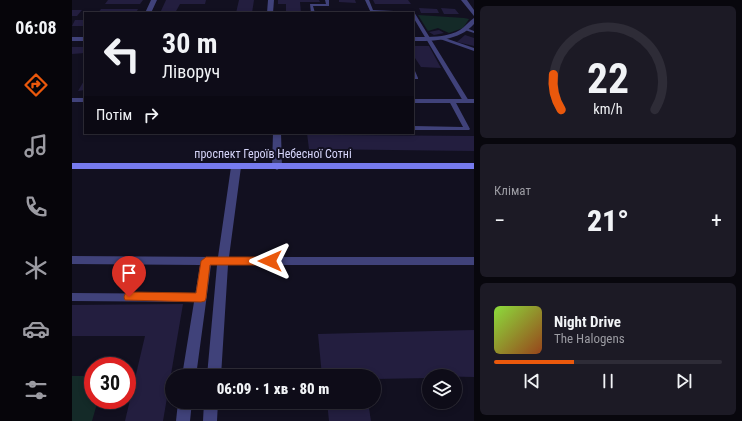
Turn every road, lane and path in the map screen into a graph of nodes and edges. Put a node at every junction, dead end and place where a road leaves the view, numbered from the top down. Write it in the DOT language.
graph roads {
  1 [pos="154,0"];
  2 [pos="271,0"];
  3 [pos="327,0"];
  4 [pos="367,0"];
  5 [pos="464,0"];
  6 [pos="472,7"];
  7 [pos="148,12"];
  8 [pos="270,12"];
  9 [pos="313,12"];
  10 [pos="372,12"];
  11 [pos="474,14"];
  12 [pos="414,15"];
  13 [pos="474,20"];
  14 [pos="466,29"];
  15 [pos="474,32"];
  16 [pos="441,38"];
  17 [pos="72,39"];
  18 [pos="84,39"];
  19 [pos="414,39"];
  20 [pos="430,39"];
  21 [pos="474,50"];
  22 [pos="72,100"];
  23 [pos="84,100"];
  24 [pos="414,101"];
  25 [pos="452,101"];
  26 [pos="470,101"];
  27 [pos="414,128"];
  28 [pos="277,134"];
  29 [pos="72,166"];
  30 [pos="474,166"];
  31 [pos="236,167"];
  32 [pos="277,167"];
  33 [pos="72,260"];
  34 [pos="206,261"];
  35 [pos="474,261"];
  36 [pos="223,262"];
  37 [pos="72,297"];
  38 [pos="201,298"];
  39 [pos="190,369"];
  40 [pos="215,369"];
  41 [pos="184,409"];
  42 [pos="211,409"];
  43 [pos="183,421"];
  44 [pos="210,421"];
  1 -- 7 [label="street"];
  2 -- 8 [label="street"];
  3 -- 9 [label="lane"];
  4 -- 10 [label="lane"];
  5 -- 6 [label="street"];
  6 -- 11 [label="street"];
  12 -- 20 [label="lane"];
  13 -- 14 [label="street"];
  14 -- 15 [label="lane"];
  14 -- 16 [label="street"];
  16 -- 20 [label="street"];
  16 -- 21 [label="lane"];
  17 -- 18 [label="street"];
  19 -- 20 [label="street"];
  20 -- 26 [label="lane"];
  22 -- 23 [label="street"];
  24 -- 25 [label="street"];
  25 -- 26 [label="street"];
  25 -- 27 [label="lane"];
  28 -- 32 [label="street"];
  29 -- 31 [label="street, проспект Героїв Небесної Сотні"];
  30 -- 32 [label="street, проспект Героїв Небесної Сотні"];
  31 -- 32 [label="street, проспект Героїв Небесної Сотні"];
  31 -- 36 [label="street"];
  33 -- 34 [label="street"];
  34 -- 36 [label="street"];
  34 -- 38 [label="street"];
  35 -- 36 [label="street"];
  36 -- 40 [label="street"];
  37 -- 38 [label="lane"];
  38 -- 39 [label="street"];
  41 -- 43 [label="street"];
  42 -- 44 [label="street"];
}
